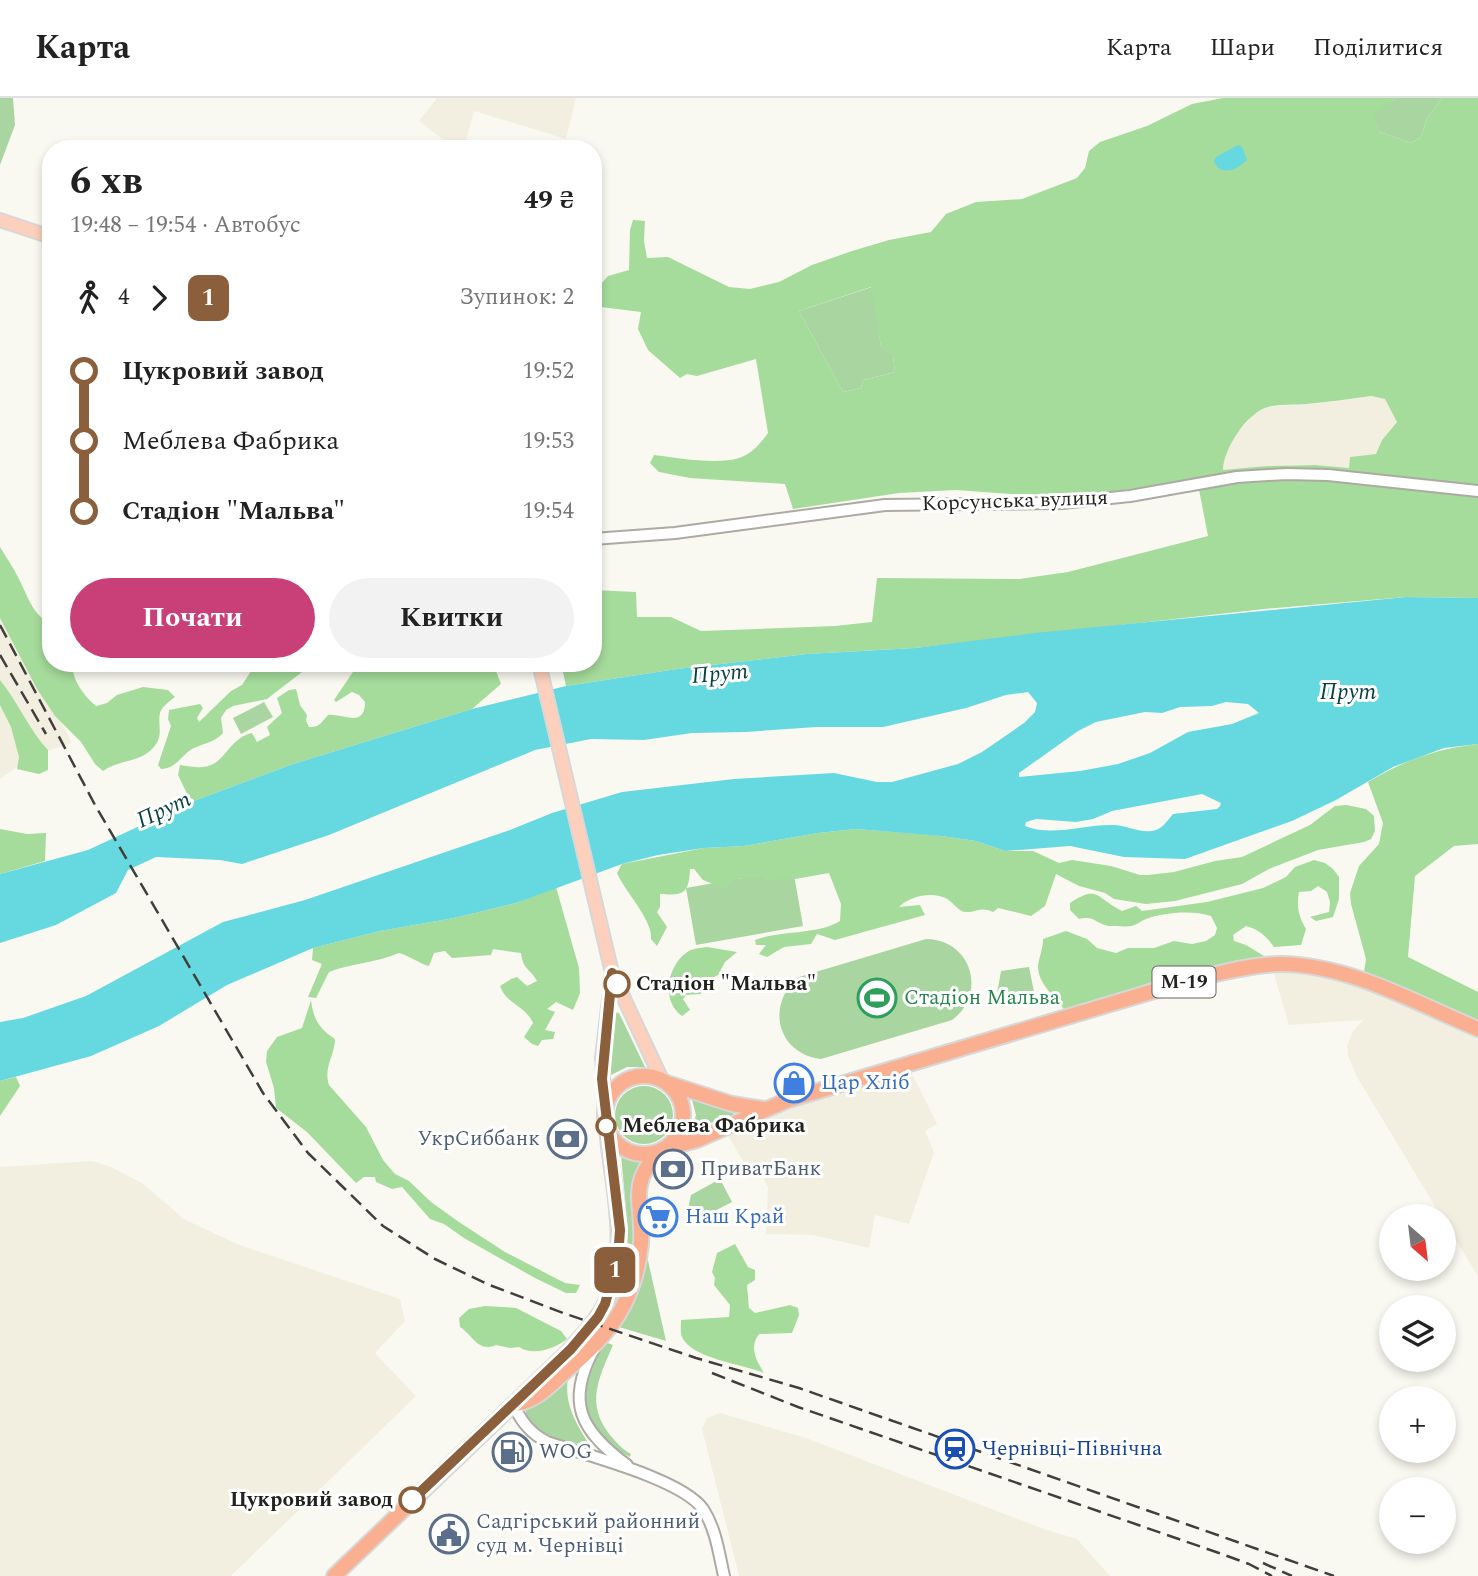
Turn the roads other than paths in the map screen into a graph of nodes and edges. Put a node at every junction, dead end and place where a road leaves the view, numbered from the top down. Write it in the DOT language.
graph roads {
  1 [pos="0,220"];
  2 [pos="42,234"];
  3 [pos="1478,491"];
  4 [pos="602,538"];
  5 [pos="541,672"];
  6 [pos="612,973"];
  7 [pos="1478,1029"];
  8 [pos="665,1082"];
  9 [pos="763,1109"];
  10 [pos="605,1112"];
  11 [pos="607,1128"];
  12 [pos="662,1151"];
  13 [pos="596,1345"];
  14 [pos="513,1404"];
  15 [pos="638,1473"];
  16 [pos="334,1576"];
  17 [pos="724,1576"];
  1 -- 2 [label="main road"];
  3 -- 4 [label="main road, Корсунська вулиця"];
  5 -- 6 [label="main road"];
  6 -- 8 [label="main road"];
  6 -- 10 [label="main road"];
  7 -- 9 [label="highway, М-19"];
  8 -- 9 [label="highway, М-19"];
  8 -- 10 [label="highway, М-19"];
  8 -- 12 [label="highway"];
  9 -- 12 [label="highway, М-19"];
  10 -- 11 [label="highway"];
  11 -- 12 [label="highway, М-19"];
  11 -- 14 [label="highway"];
  12 -- 13 [label="highway"];
  13 -- 14 [label="highway"];
  13 -- 15 [label="main road"];
  14 -- 15 [label="main road"];
  14 -- 16 [label="highway"];
  15 -- 17 [label="main road"];
}
